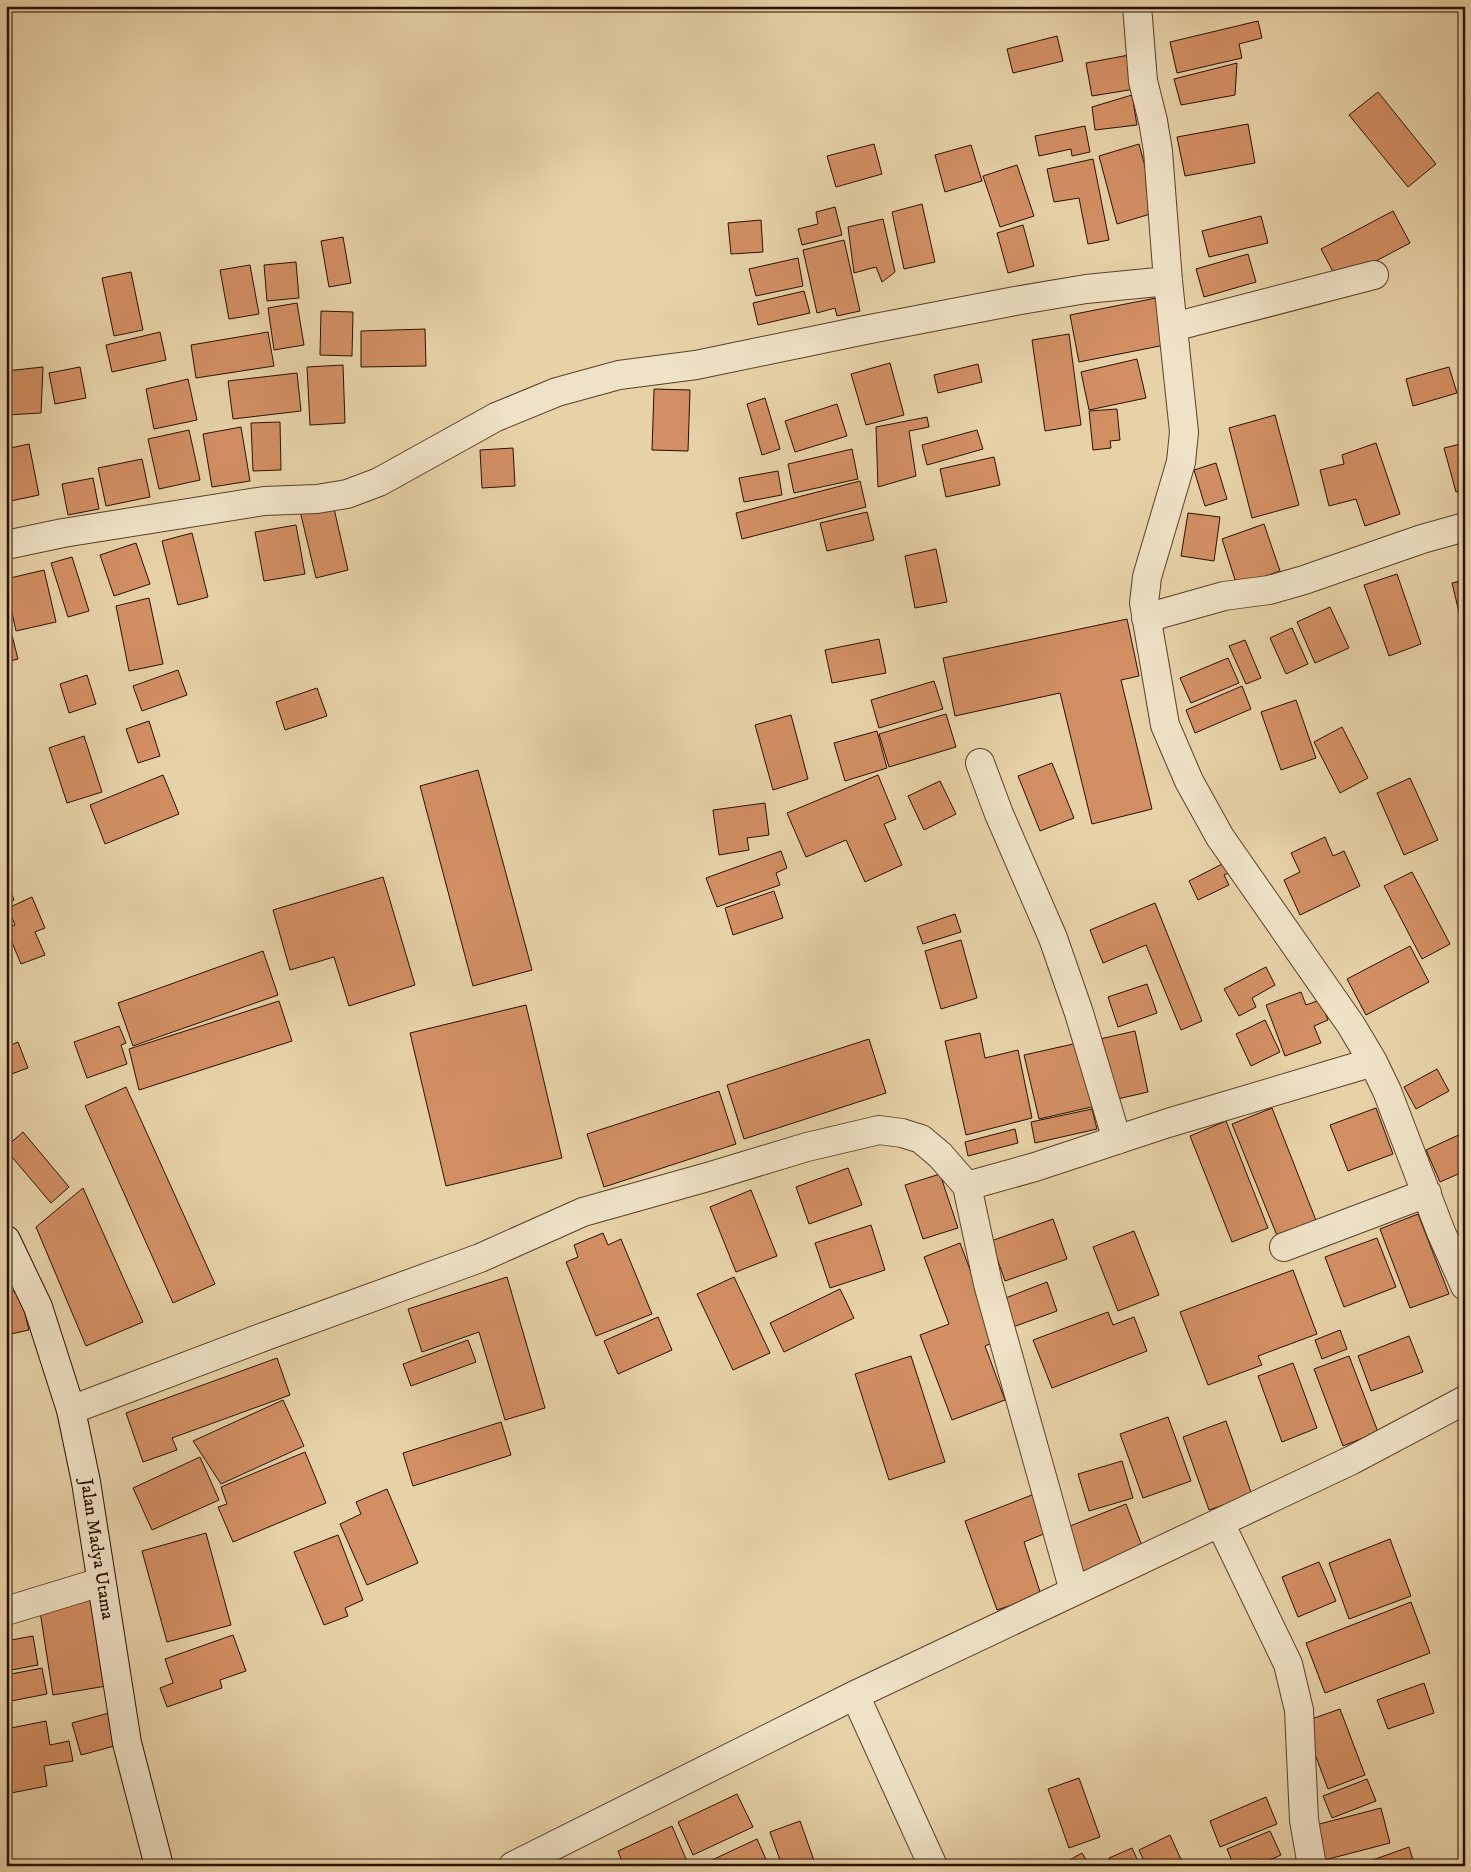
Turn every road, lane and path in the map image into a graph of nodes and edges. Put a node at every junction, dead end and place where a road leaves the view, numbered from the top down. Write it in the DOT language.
graph roads {
  1 [pos="1137,6"];
  2 [pos="1374,275"];
  3 [pos="1168,281"];
  4 [pos="1173,327"];
  5 [pos="1465,526"];
  6 [pos="6,545"];
  7 [pos="1146,618"];
  8 [pos="980,763"];
  9 [pos="1373,1062"];
  10 [pos="1117,1140"];
  11 [pos="967,1186"];
  12 [pos="1426,1193"];
  13 [pos="6,1240"];
  14 [pos="1284,1247"];
  15 [pos="1465,1286"];
  16 [pos="1465,1400"];
  17 [pos="71,1410"];
  18 [pos="1220,1523"];
  19 [pos="101,1582"];
  20 [pos="1074,1591"];
  21 [pos="6,1611"];
  22 [pos="855,1695"];
  23 [pos="154,1865"];
  24 [pos="513,1866"];
  25 [pos="933,1866"];
  26 [pos="1312,1866"];
  1 -- 3 [label="street"];
  2 -- 4 [label="street"];
  3 -- 4 [label="street"];
  3 -- 6 [label="street"];
  4 -- 7 [label="street"];
  5 -- 7 [label="street"];
  7 -- 9 [label="street"];
  8 -- 10 [label="street"];
  9 -- 10 [label="street"];
  9 -- 12 [label="street"];
  10 -- 11 [label="street"];
  11 -- 17 [label="street"];
  11 -- 20 [label="street"];
  12 -- 14 [label="street"];
  12 -- 15 [label="street"];
  13 -- 17 [label="street, Jalan Madya Utama"];
  16 -- 18 [label="street"];
  17 -- 19 [label="street, Jalan Madya Utama"];
  18 -- 20 [label="street"];
  18 -- 26 [label="street"];
  19 -- 21 [label="street"];
  19 -- 23 [label="street, Jalan Madya Utama"];
  20 -- 22 [label="street"];
  22 -- 24 [label="street"];
  22 -- 25 [label="street"];
}
